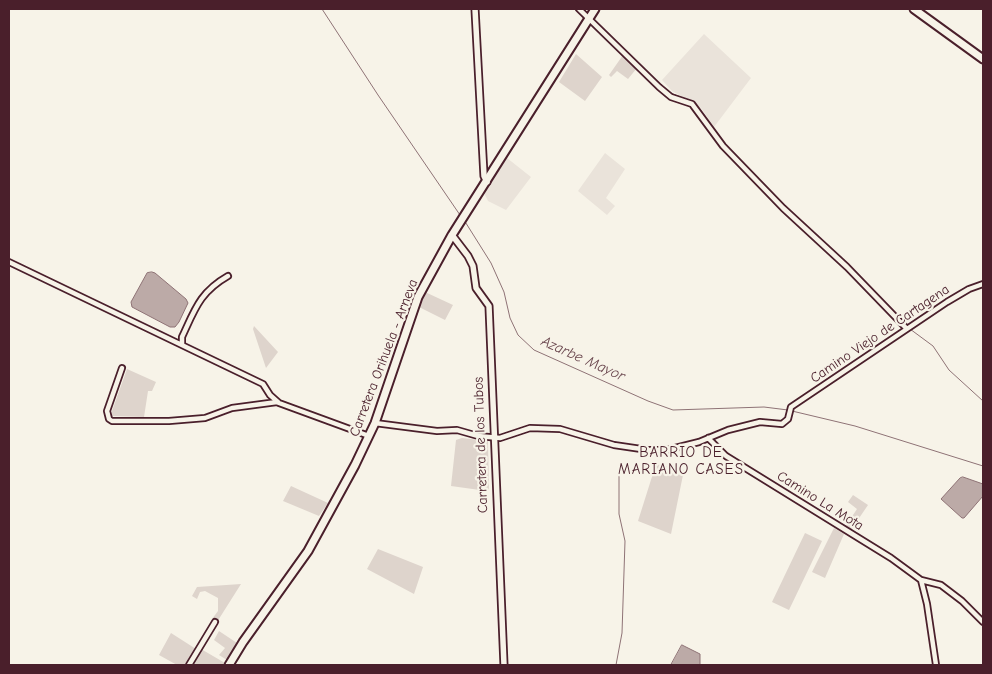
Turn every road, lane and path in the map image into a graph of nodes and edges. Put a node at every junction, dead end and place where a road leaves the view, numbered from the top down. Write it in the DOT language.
graph roads {
  1 [pos="476,9"];
  2 [pos="579,9"];
  3 [pos="914,9"];
  4 [pos="591,15"];
  5 [pos="983,59"];
  6 [pos="487,182"];
  7 [pos="452,235"];
  8 [pos="9,262"];
  9 [pos="228,276"];
  10 [pos="983,284"];
  11 [pos="906,328"];
  12 [pos="182,344"];
  13 [pos="122,368"];
  14 [pos="277,402"];
  15 [pos="375,423"];
  16 [pos="369,436"];
  17 [pos="493,437"];
  18 [pos="708,438"];
  19 [pos="921,580"];
  20 [pos="215,622"];
  21 [pos="983,622"];
  22 [pos="189,665"];
  23 [pos="229,665"];
  24 [pos="504,665"];
  25 [pos="936,665"];
  1 -- 6 [label="street"];
  2 -- 4 [label="street"];
  3 -- 5 [label="main road"];
  4 -- 6 [label="main road, Carretera Orihuela - Arneva"];
  4 -- 11 [label="street"];
  6 -- 7 [label="main road, Carretera Orihuela - Arneva"];
  7 -- 15 [label="main road, Carretera Orihuela - Arneva"];
  7 -- 17 [label="street, Carretera de los Tubos"];
  8 -- 12 [label="street"];
  9 -- 12 [label="street"];
  10 -- 11 [label="street, Camino Viejo de Cartagena"];
  11 -- 18 [label="street, Camino Viejo de Cartagena"];
  12 -- 14 [label="street"];
  13 -- 14 [label="street"];
  14 -- 16 [label="street"];
  15 -- 16 [label="main road, Carretera Orihuela - Arneva"];
  15 -- 17 [label="street"];
  16 -- 23 [label="main road, Carretera Orihuela - Arneva"];
  17 -- 18 [label="street"];
  17 -- 24 [label="street, Carretera de los Tubos"];
  18 -- 19 [label="street, Camino La Mota"];
  19 -- 21 [label="street, Camino La Mota"];
  19 -- 25 [label="street"];
  20 -- 22 [label="street"];
}
